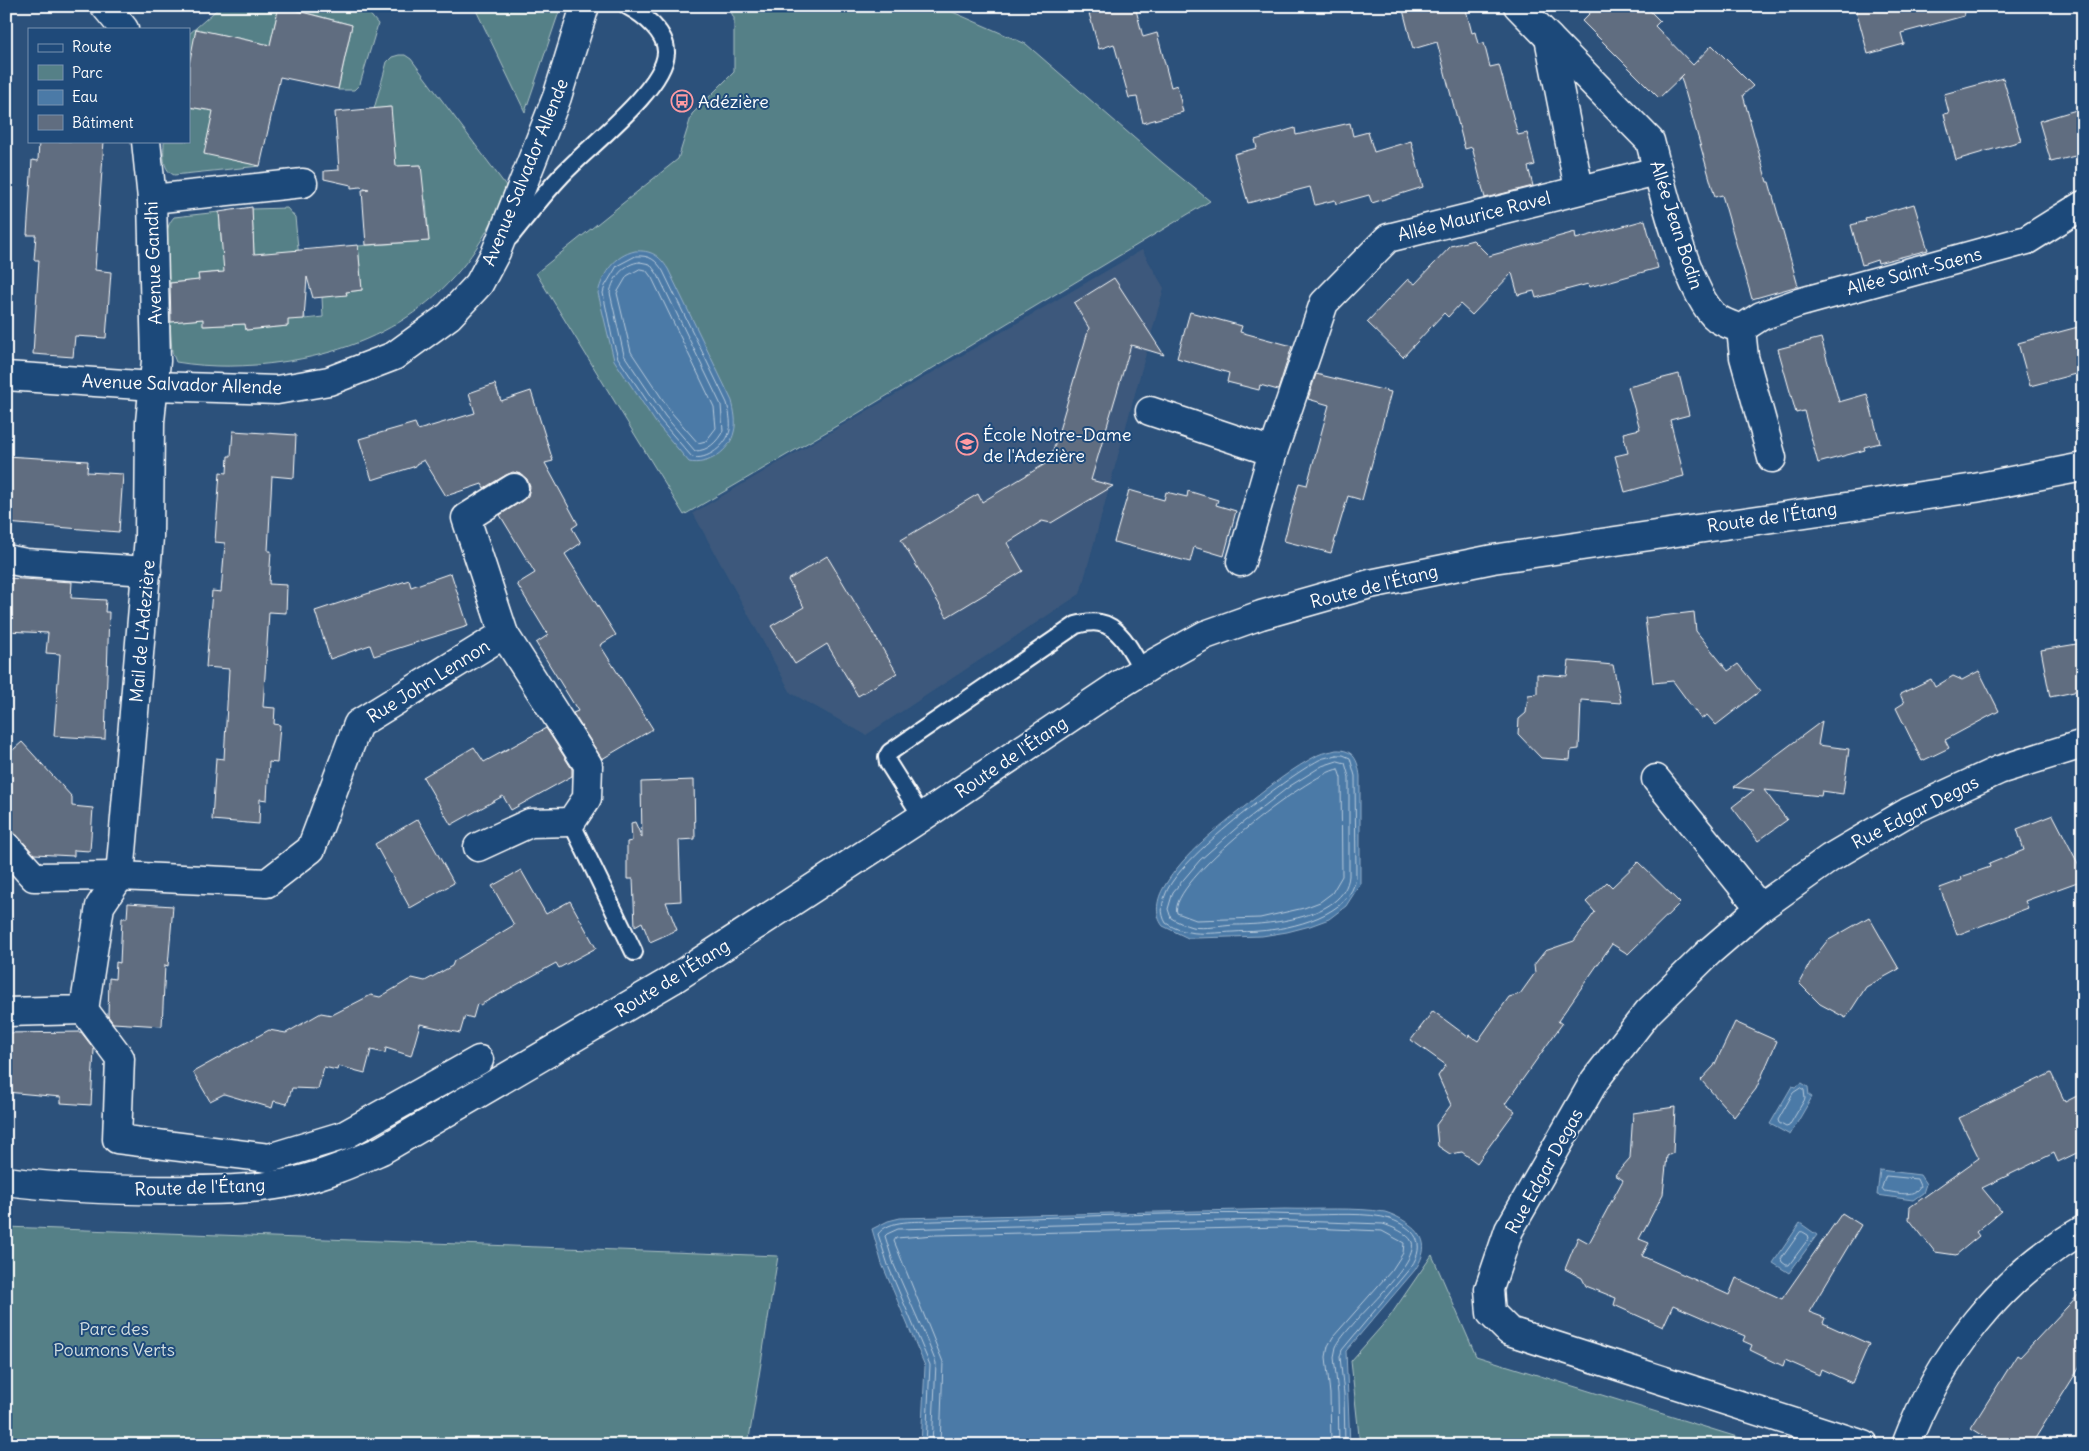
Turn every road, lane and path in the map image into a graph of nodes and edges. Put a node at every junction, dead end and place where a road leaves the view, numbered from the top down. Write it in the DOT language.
graph roads {
  1 [pos="104,6"];
  2 [pos="585,6"];
  3 [pos="627,6"];
  4 [pos="1518,6"];
  5 [pos="123,28"];
  6 [pos="1549,38"];
  7 [pos="146,142"];
  8 [pos="1657,171"];
  9 [pos="303,183"];
  10 [pos="1579,189"];
  11 [pos="152,199"];
  12 [pos="2083,205"];
  13 [pos="496,252"];
  14 [pos="1741,329"];
  15 [pos="6,376"];
  16 [pos="154,386"];
  17 [pos="1150,411"];
  18 [pos="1273,452"];
  19 [pos="1772,458"];
  20 [pos="2083,467"];
  21 [pos="514,488"];
  22 [pos="6,559"];
  23 [pos="1241,562"];
  24 [pos="147,571"];
  25 [pos="504,634"];
  26 [pos="1142,670"];
  27 [pos="2083,744"];
  28 [pos="1656,779"];
  29 [pos="922,817"];
  30 [pos="571,822"];
  31 [pos="6,846"];
  32 [pos="478,847"];
  33 [pos="120,876"];
  34 [pos="1760,908"];
  35 [pos="634,952"];
  36 [pos="84,1010"];
  37 [pos="6,1012"];
  38 [pos="479,1060"];
  39 [pos="6,1181"];
  40 [pos="2083,1230"];
  41 [pos="1864,1445"];
  42 [pos="1906,1445"];
  1 -- 5 [label="street"];
  2 -- 13 [label="street, Avenue Salvador Allende"];
  3 -- 13 [label="lane"];
  4 -- 6 [label="street, Allée Jean Bodin"];
  6 -- 8 [label="street, Allée Jean Bodin"];
  6 -- 10 [label="street"];
  7 -- 11 [label="street, Avenue Gandhi"];
  8 -- 10 [label="street, Allée Maurice Ravel"];
  8 -- 14 [label="street, Allée Jean Bodin"];
  9 -- 11 [label="street"];
  10 -- 18 [label="street, Allée Maurice Ravel"];
  11 -- 16 [label="street, Avenue Gandhi"];
  12 -- 14 [label="street, Allée Saint-Saens"];
  13 -- 16 [label="street, Avenue Salvador Allende"];
  14 -- 19 [label="street"];
  15 -- 16 [label="street, Avenue Salvador Allende"];
  16 -- 24 [label="street, Mail de L'Adezière"];
  17 -- 18 [label="street"];
  18 -- 23 [label="street, Allée Maurice Ravel"];
  20 -- 26 [label="street, Route de l'Étang"];
  21 -- 25 [label="street, Rue John Lennon"];
  22 -- 24 [label="street"];
  24 -- 33 [label="street, Mail de L'Adezière"];
  25 -- 30 [label="street, Rue John Lennon"];
  25 -- 33 [label="street, Rue John Lennon"];
  26 -- 29 [label="street, Route de l'Étang"];
  26 -- 29 [label="lane"];
  27 -- 34 [label="street, Rue Edgar Degas"];
  28 -- 34 [label="street"];
  29 -- 39 [label="street, Route de l'Étang"];
  30 -- 32 [label="street"];
  30 -- 35 [label="lane"];
  31 -- 33 [label="street, Rue John Lennon"];
  33 -- 36 [label="street"];
  34 -- 41 [label="street, Rue Edgar Degas"];
  36 -- 37 [label="street"];
  36 -- 38 [label="street"];
  40 -- 42 [label="street"];
}
